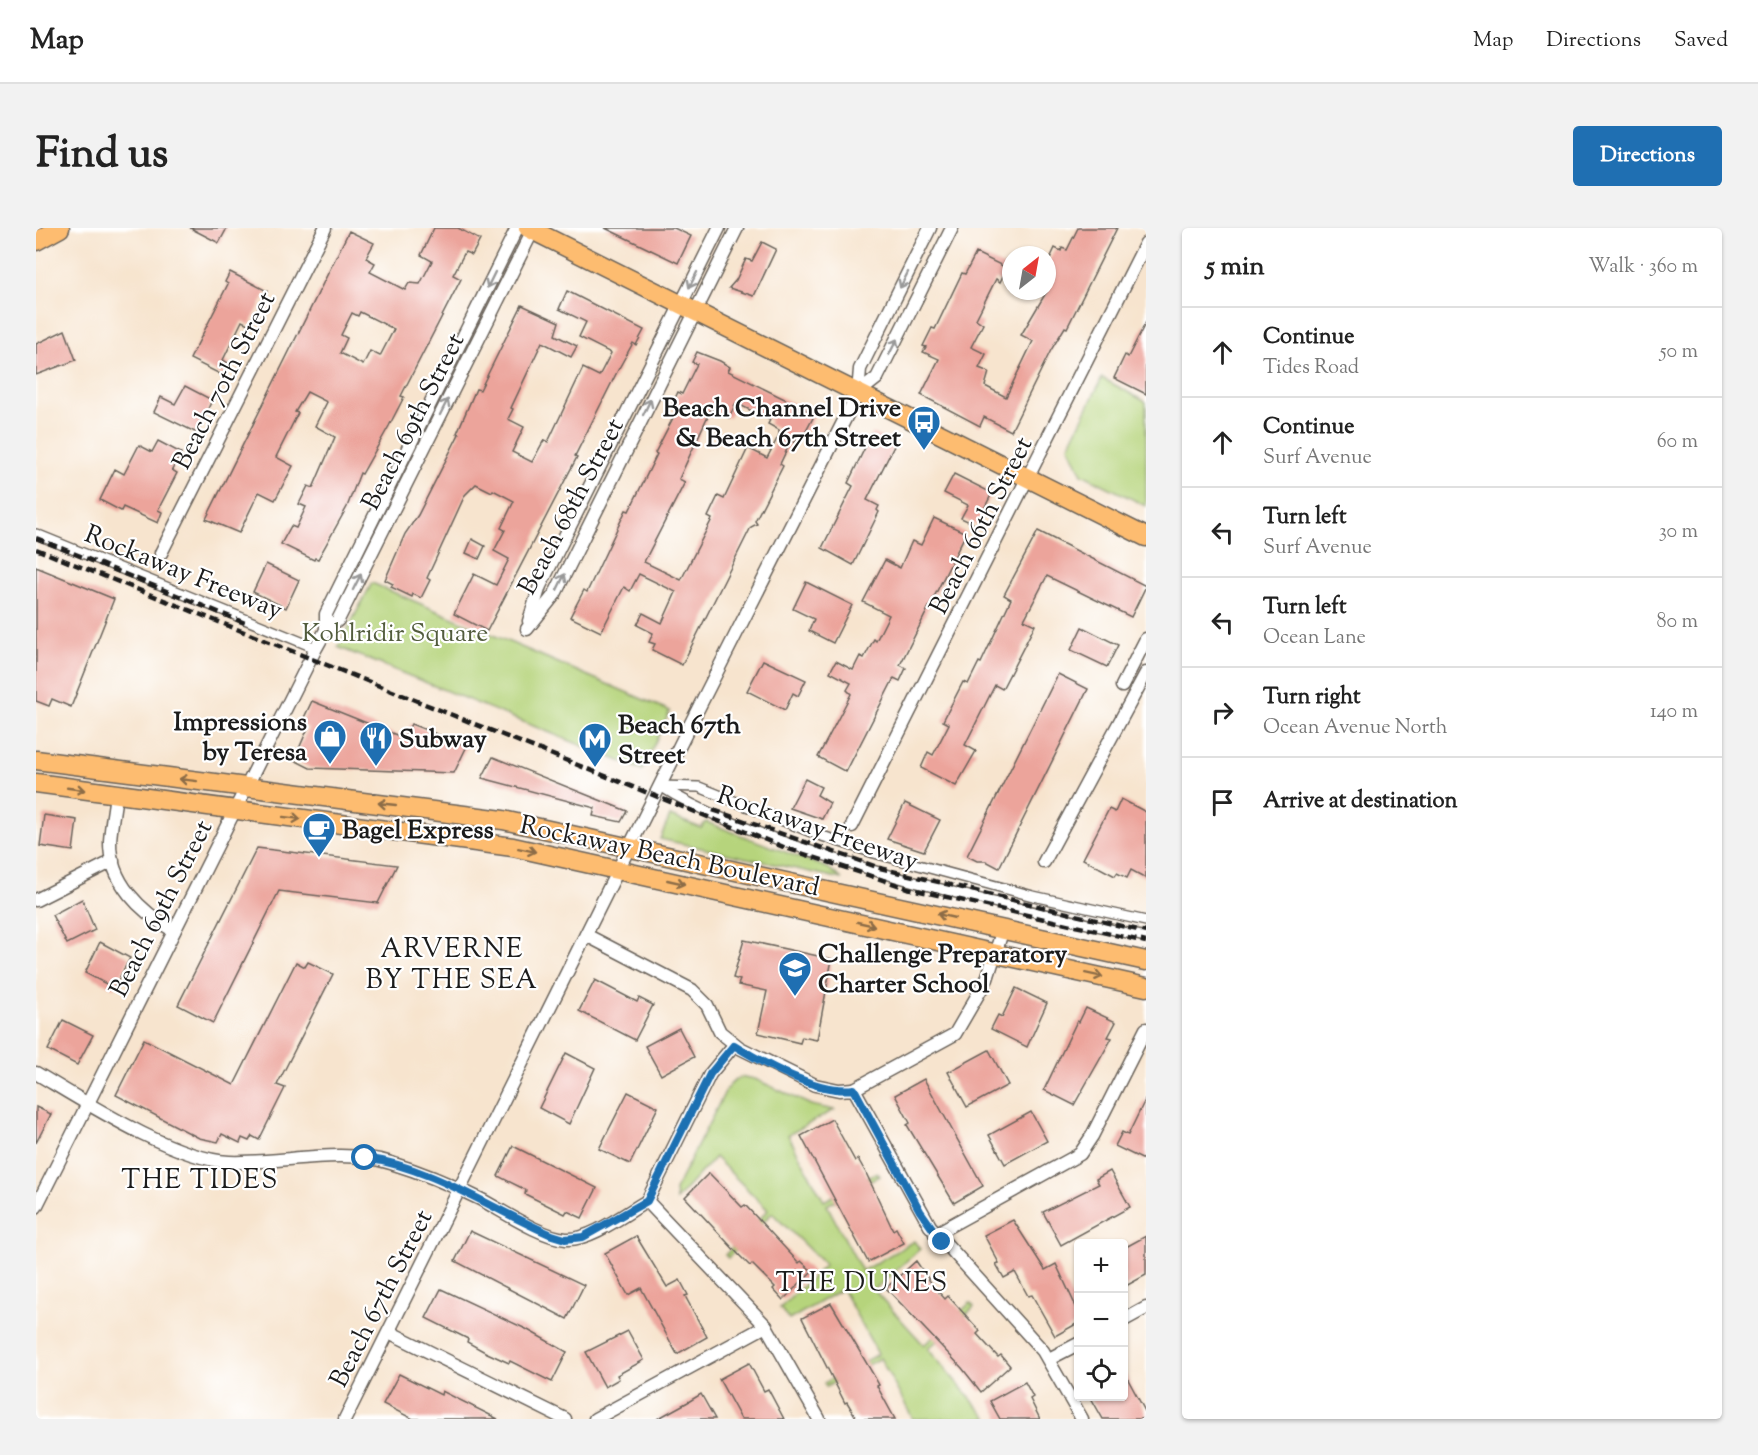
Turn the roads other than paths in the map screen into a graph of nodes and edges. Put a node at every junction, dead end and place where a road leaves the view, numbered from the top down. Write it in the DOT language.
graph roads {
  1 [pos="60,228"];
  2 [pos="326,228"];
  3 [pos="719,228"];
  4 [pos="737,228"];
  5 [pos="930,228"];
  6 [pos="952,228"];
  7 [pos="528,229"];
  8 [pos="36,241"];
  9 [pos="1146,243"];
  10 [pos="688,308"];
  11 [pos="858,393"];
  12 [pos="1028,478"];
  13 [pos="36,534"];
  14 [pos="1146,537"];
  15 [pos="161,553"];
  16 [pos="1146,639"];
  17 [pos="316,648"];
  18 [pos="1146,673"];
  19 [pos="1122,686"];
  20 [pos="36,760"];
  21 [pos="36,783"];
  22 [pos="660,786"];
  23 [pos="246,788"];
  24 [pos="116,795"];
  25 [pos="441,810"];
  26 [pos="234,811"];
  27 [pos="852,826"];
  28 [pos="436,835"];
  29 [pos="630,847"];
  30 [pos="112,861"];
  31 [pos="1044,862"];
  32 [pos="619,869"];
  33 [pos="36,900"];
  34 [pos="1146,921"];
  35 [pos="1003,929"];
  36 [pos="174,931"];
  37 [pos="586,935"];
  38 [pos="1146,937"];
  39 [pos="996,953"];
  40 [pos="1146,961"];
  41 [pos="1146,987"];
  42 [pos="1146,1029"];
  43 [pos="734,1045"];
  44 [pos="36,1073"];
  45 [pos="854,1089"];
  46 [pos="88,1103"];
  47 [pos="460,1191"];
  48 [pos="647,1201"];
  49 [pos="36,1207"];
  50 [pos="935,1234"];
  51 [pos="1146,1308"];
  52 [pos="1128,1318"];
  53 [pos="766,1326"];
  54 [pos="388,1332"];
  55 [pos="1074,1346"];
  56 [pos="1049,1359"];
  57 [pos="345,1419"];
  58 [pos="565,1419"];
  59 [pos="595,1419"];
  60 [pos="819,1419"];
  61 [pos="1082,1419"];
  1 -- 8 [label="main road"];
  2 -- 15 [label="street, Beach 70th Street"];
  3 -- 10 [label="street, Beach 68th Street, one-way"];
  4 -- 10 [label="street, Beach 68th Street"];
  5 -- 11 [label="street, Beach 67th Street, one-way"];
  11 -- 6 [label="street, Beach 67th Street, one-way"];
  7 -- 10 [label="main road"];
  7 -- 17 [label="street, Beach 69th Street"];
  9 -- 12 [label="street, Beach 66th Street"];
  10 -- 10 [label="street, Beach 68th Street, one-way"];
  10 -- 11 [label="main road"];
  11 -- 12 [label="main road"];
  11 -- 22 [label="street, Beach 67th Street"];
  12 -- 14 [label="main road"];
  12 -- 27 [label="street, Beach 66th Street"];
  13 -- 17 [label="street, Rockaway Freeway"];
  16 -- 19 [label="street"];
  17 -- 23 [label="street, Beach 69th Street"];
  18 -- 31 [label="street"];
  23 -- 20 [label="main road, Rockaway Beach Boulevard, one-way"];
  21 -- 24 [label="main road, Rockaway Beach Boulevard, one-way"];
  22 -- 29 [label="street, Beach 67th Street"];
  22 -- 34 [label="street, Rockaway Freeway"];
  22 -- 38 [label="street, Rockaway Freeway"];
  25 -- 23 [label="main road, Rockaway Beach Boulevard, one-way"];
  23 -- 26 [label="street, Beach 69th Street"];
  24 -- 26 [label="main road, Rockaway Beach Boulevard"];
  24 -- 30 [label="street"];
  25 -- 28 [label="main road"];
  25 -- 29 [label="main road, Rockaway Beach Boulevard"];
  26 -- 28 [label="main road, Rockaway Beach Boulevard, one-way"];
  26 -- 36 [label="street, Beach 69th Street"];
  28 -- 32 [label="main road, Rockaway Beach Boulevard, one-way"];
  29 -- 32 [label="street, Beach 67th Street"];
  35 -- 29 [label="main road, Rockaway Beach Boulevard, one-way"];
  30 -- 33 [label="street"];
  30 -- 36 [label="street"];
  32 -- 37 [label="street, Beach 67th Street"];
  32 -- 39 [label="main road, Rockaway Beach Boulevard, one-way"];
  35 -- 39 [label="street"];
  35 -- 40 [label="main road, Rockaway Beach Boulevard"];
  36 -- 46 [label="street, Beach 69th Street"];
  37 -- 43 [label="street"];
  37 -- 47 [label="street, Beach 67th Street"];
  39 -- 41 [label="main road, Rockaway Beach Boulevard, one-way"];
  39 -- 45 [label="street"];
  42 -- 50 [label="street"];
  43 -- 45 [label="street"];
  43 -- 48 [label="street"];
  44 -- 46 [label="street"];
  45 -- 50 [label="street"];
  46 -- 47 [label="street"];
  46 -- 49 [label="street, Beach 69th Street"];
  47 -- 48 [label="street"];
  47 -- 54 [label="street, Beach 67th Street"];
  48 -- 53 [label="street"];
  50 -- 56 [label="street"];
  51 -- 52 [label="street"];
  53 -- 59 [label="street"];
  53 -- 60 [label="street"];
  54 -- 57 [label="street, Beach 67th Street"];
  54 -- 58 [label="street"];
  55 -- 56 [label="street"];
  56 -- 61 [label="street"];
}
